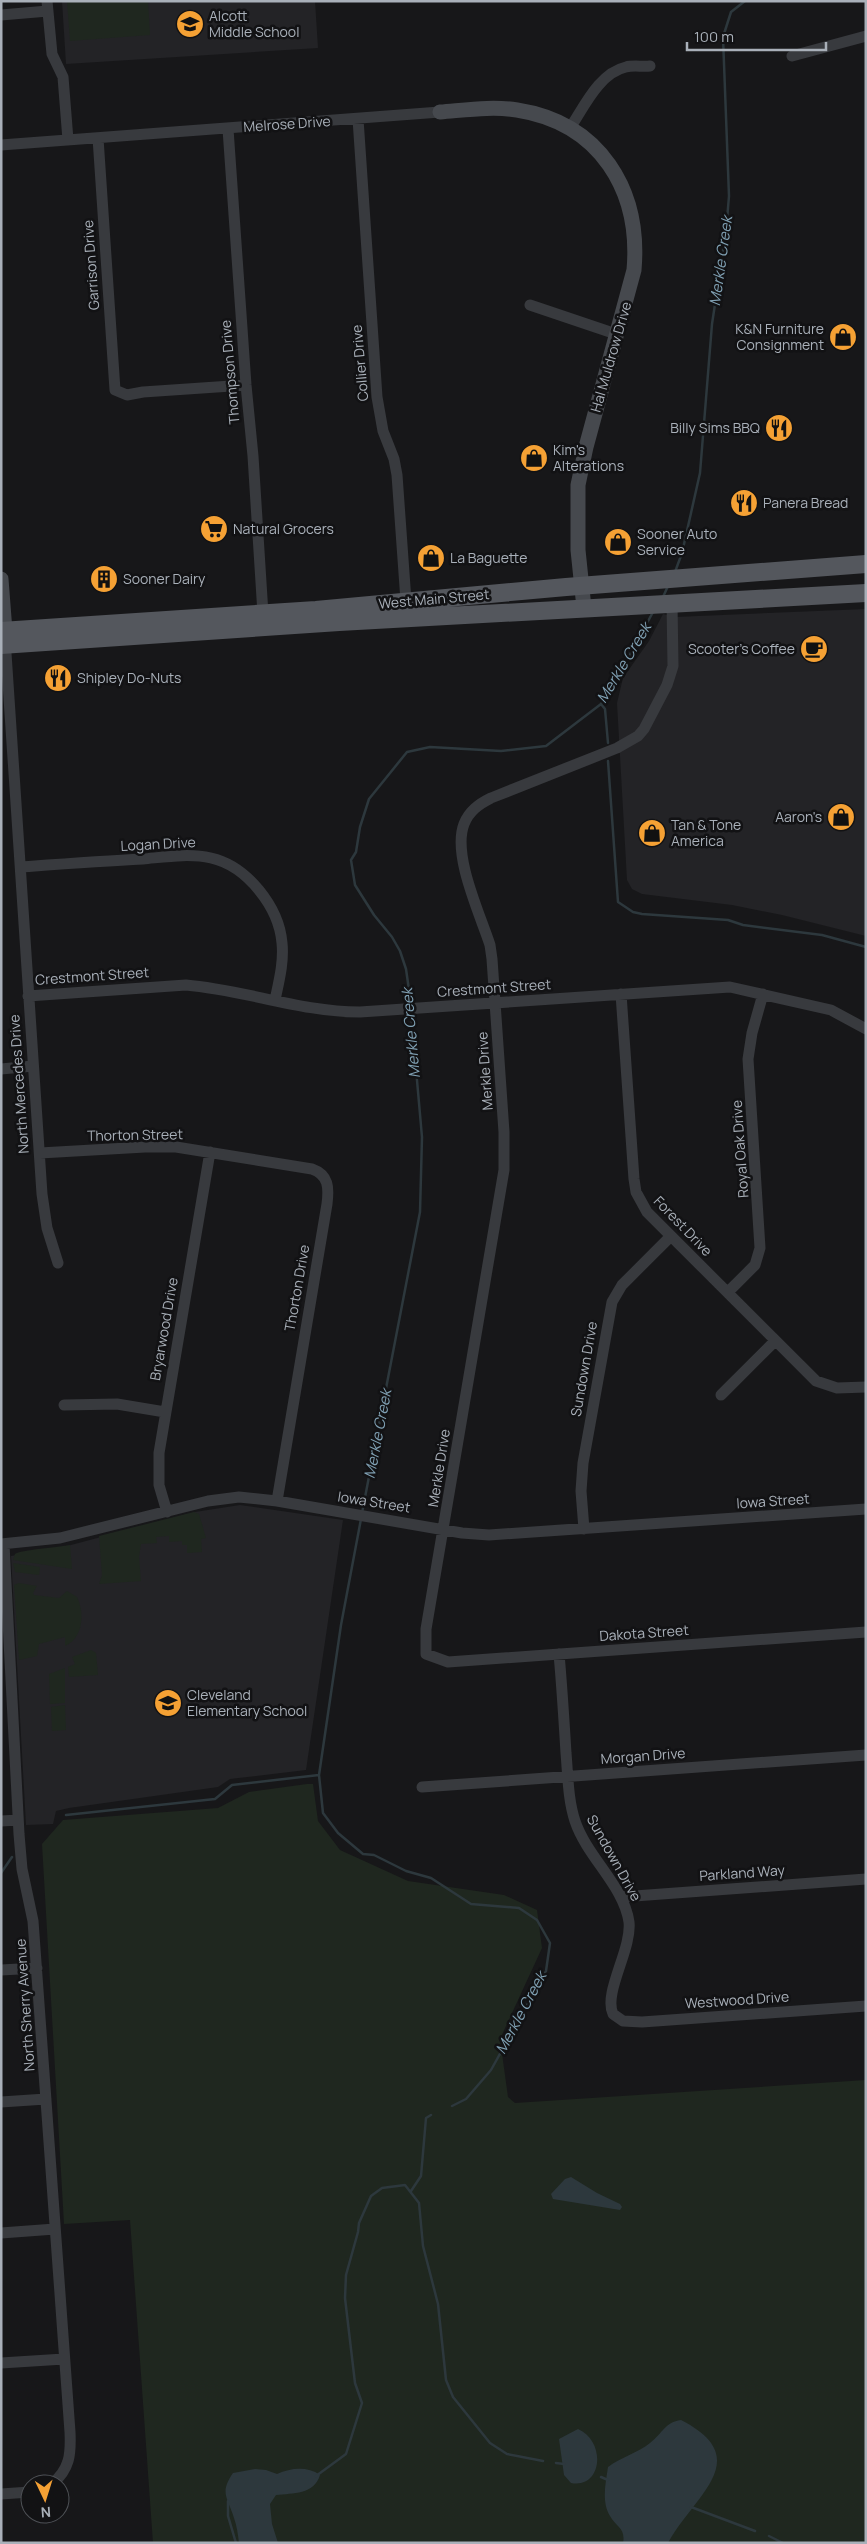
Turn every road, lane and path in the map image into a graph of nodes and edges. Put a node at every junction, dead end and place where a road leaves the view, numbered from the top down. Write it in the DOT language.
graph roads {
  1 [pos="48,6"];
  2 [pos="1,15"];
  3 [pos="866,36"];
  4 [pos="792,56"];
  5 [pos="650,66"];
  6 [pos="440,112"];
  7 [pos="358,119"];
  8 [pos="228,128"];
  9 [pos="570,128"];
  10 [pos="98,138"];
  11 [pos="68,140"];
  12 [pos="1,145"];
  13 [pos="530,305"];
  14 [pos="616,334"];
  15 [pos="246,385"];
  16 [pos="866,564"];
  17 [pos="1,579"];
  18 [pos="582,586"];
  19 [pos="866,592"];
  20 [pos="406,601"];
  21 [pos="669,603"];
  22 [pos="584,608"];
  23 [pos="263,614"];
  24 [pos="3,638"];
  25 [pos="22,867"];
  26 [pos="621,994"];
  27 [pos="763,994"];
  28 [pos="28,996"];
  29 [pos="275,1000"];
  30 [pos="495,1003"];
  31 [pos="866,1029"];
  32 [pos="33,1066"];
  33 [pos="1,1068"];
  34 [pos="210,1152"];
  35 [pos="40,1154"];
  36 [pos="231,1156"];
  37 [pos="671,1236"];
  38 [pos="58,1263"];
  39 [pos="728,1292"];
  40 [pos="775,1341"];
  41 [pos="866,1387"];
  42 [pos="721,1395"];
  43 [pos="64,1406"];
  44 [pos="165,1412"];
  45 [pos="277,1501"];
  46 [pos="866,1510"];
  47 [pos="166,1512"];
  48 [pos="444,1529"];
  49 [pos="584,1529"];
  50 [pos="2,1544"];
  51 [pos="866,1632"];
  52 [pos="426,1654"];
  53 [pos="559,1654"];
  54 [pos="7,1685"];
  55 [pos="866,1755"];
  56 [pos="568,1776"];
  57 [pos="422,1787"];
  58 [pos="18,1820"];
  59 [pos="1,1821"];
  60 [pos="866,1879"];
  61 [pos="621,1897"];
  62 [pos="37,1968"];
  63 [pos="1,1970"];
  64 [pos="866,2006"];
  65 [pos="612,2014"];
  66 [pos="46,2099"];
  67 [pos="1,2102"];
  68 [pos="55,2229"];
  69 [pos="1,2233"];
  70 [pos="64,2359"];
  71 [pos="1,2363"];
  72 [pos="62,2474"];
  73 [pos="20,2493"];
  74 [pos="1,2494"];
  1 -- 2 [label="street"];
  1 -- 11 [label="street"];
  3 -- 4 [label="street"];
  5 -- 9 [label="street"];
  6 -- 7 [label="street, Melrose Drive"];
  6 -- 9 [label="street, Melrose Drive"];
  7 -- 8 [label="street, Melrose Drive"];
  7 -- 20 [label="street, Collier Drive"];
  8 -- 10 [label="street, Melrose Drive"];
  8 -- 15 [label="street, Thompson Drive"];
  9 -- 14 [label="street, Hal Muldrow Drive"];
  10 -- 11 [label="street, Melrose Drive"];
  10 -- 15 [label="street, Garrison Drive"];
  11 -- 12 [label="street, Melrose Drive"];
  13 -- 14 [label="street"];
  14 -- 18 [label="street, Hal Muldrow Drive"];
  15 -- 23 [label="street, Thompson Drive"];
  16 -- 18 [label="main road, West Main Street"];
  17 -- 24 [label="street"];
  18 -- 20 [label="main road, West Main Street"];
  18 -- 22 [label="street, Hal Muldrow Drive"];
  19 -- 21 [label="main road, West Main Street"];
  20 -- 23 [label="main road, West Main Street"];
  21 -- 22 [label="main road, West Main Street"];
  21 -- 30 [label="street, Merkle Drive"];
  22 -- 24 [label="main road, West Main Street"];
  23 -- 24 [label="main road, West Main Street"];
  24 -- 25 [label="street, North Mercedes Drive"];
  25 -- 28 [label="street, North Mercedes Drive"];
  25 -- 29 [label="street, Logan Drive"];
  26 -- 27 [label="street, Crestmont Street"];
  26 -- 30 [label="street, Crestmont Street"];
  26 -- 37 [label="street, Forest Drive"];
  27 -- 31 [label="street, Crestmont Street"];
  27 -- 39 [label="street, Royal Oak Drive"];
  28 -- 29 [label="street, Crestmont Street"];
  28 -- 32 [label="street, North Mercedes Drive"];
  29 -- 30 [label="street, Crestmont Street"];
  30 -- 48 [label="street, Merkle Drive"];
  32 -- 33 [label="street"];
  32 -- 35 [label="street, North Mercedes Drive"];
  34 -- 35 [label="street, Thorton Street"];
  34 -- 36 [label="street, Thorton Street"];
  34 -- 44 [label="street, Bryarwood Drive"];
  35 -- 38 [label="street, North Mercedes Drive"];
  36 -- 45 [label="street, Thorton Drive"];
  37 -- 39 [label="street, Forest Drive"];
  37 -- 49 [label="street, Sundown Drive"];
  39 -- 40 [label="street, Forest Drive"];
  40 -- 41 [label="street, Forest Drive"];
  40 -- 42 [label="street"];
  43 -- 44 [label="street"];
  44 -- 47 [label="street, Bryarwood Drive"];
  45 -- 47 [label="street, Iowa Street"];
  45 -- 48 [label="street, Iowa Street"];
  46 -- 49 [label="street, Iowa Street"];
  47 -- 50 [label="street, Iowa Street"];
  48 -- 49 [label="street, Iowa Street"];
  48 -- 52 [label="street, Merkle Drive"];
  50 -- 54 [label="street, North Sherry Avenue"];
  51 -- 53 [label="street, Dakota Street"];
  52 -- 53 [label="street, Dakota Street"];
  53 -- 56 [label="street, Sundown Drive"];
  54 -- 58 [label="street, North Sherry Avenue"];
  55 -- 56 [label="street, Morgan Drive"];
  56 -- 57 [label="street, Morgan Drive"];
  56 -- 61 [label="street, Sundown Drive"];
  58 -- 59 [label="street"];
  58 -- 62 [label="street, North Sherry Avenue"];
  60 -- 61 [label="street, Parkland Way"];
  61 -- 65 [label="street, Sundown Drive"];
  62 -- 63 [label="street"];
  62 -- 66 [label="street, North Sherry Avenue"];
  64 -- 65 [label="street, Westwood Drive"];
  66 -- 67 [label="street"];
  66 -- 68 [label="street, North Sherry Avenue"];
  68 -- 69 [label="street"];
  68 -- 70 [label="street, North Sherry Avenue"];
  70 -- 71 [label="street"];
  70 -- 72 [label="street, North Sherry Avenue"];
  73 -- 74 [label="street"];
}
